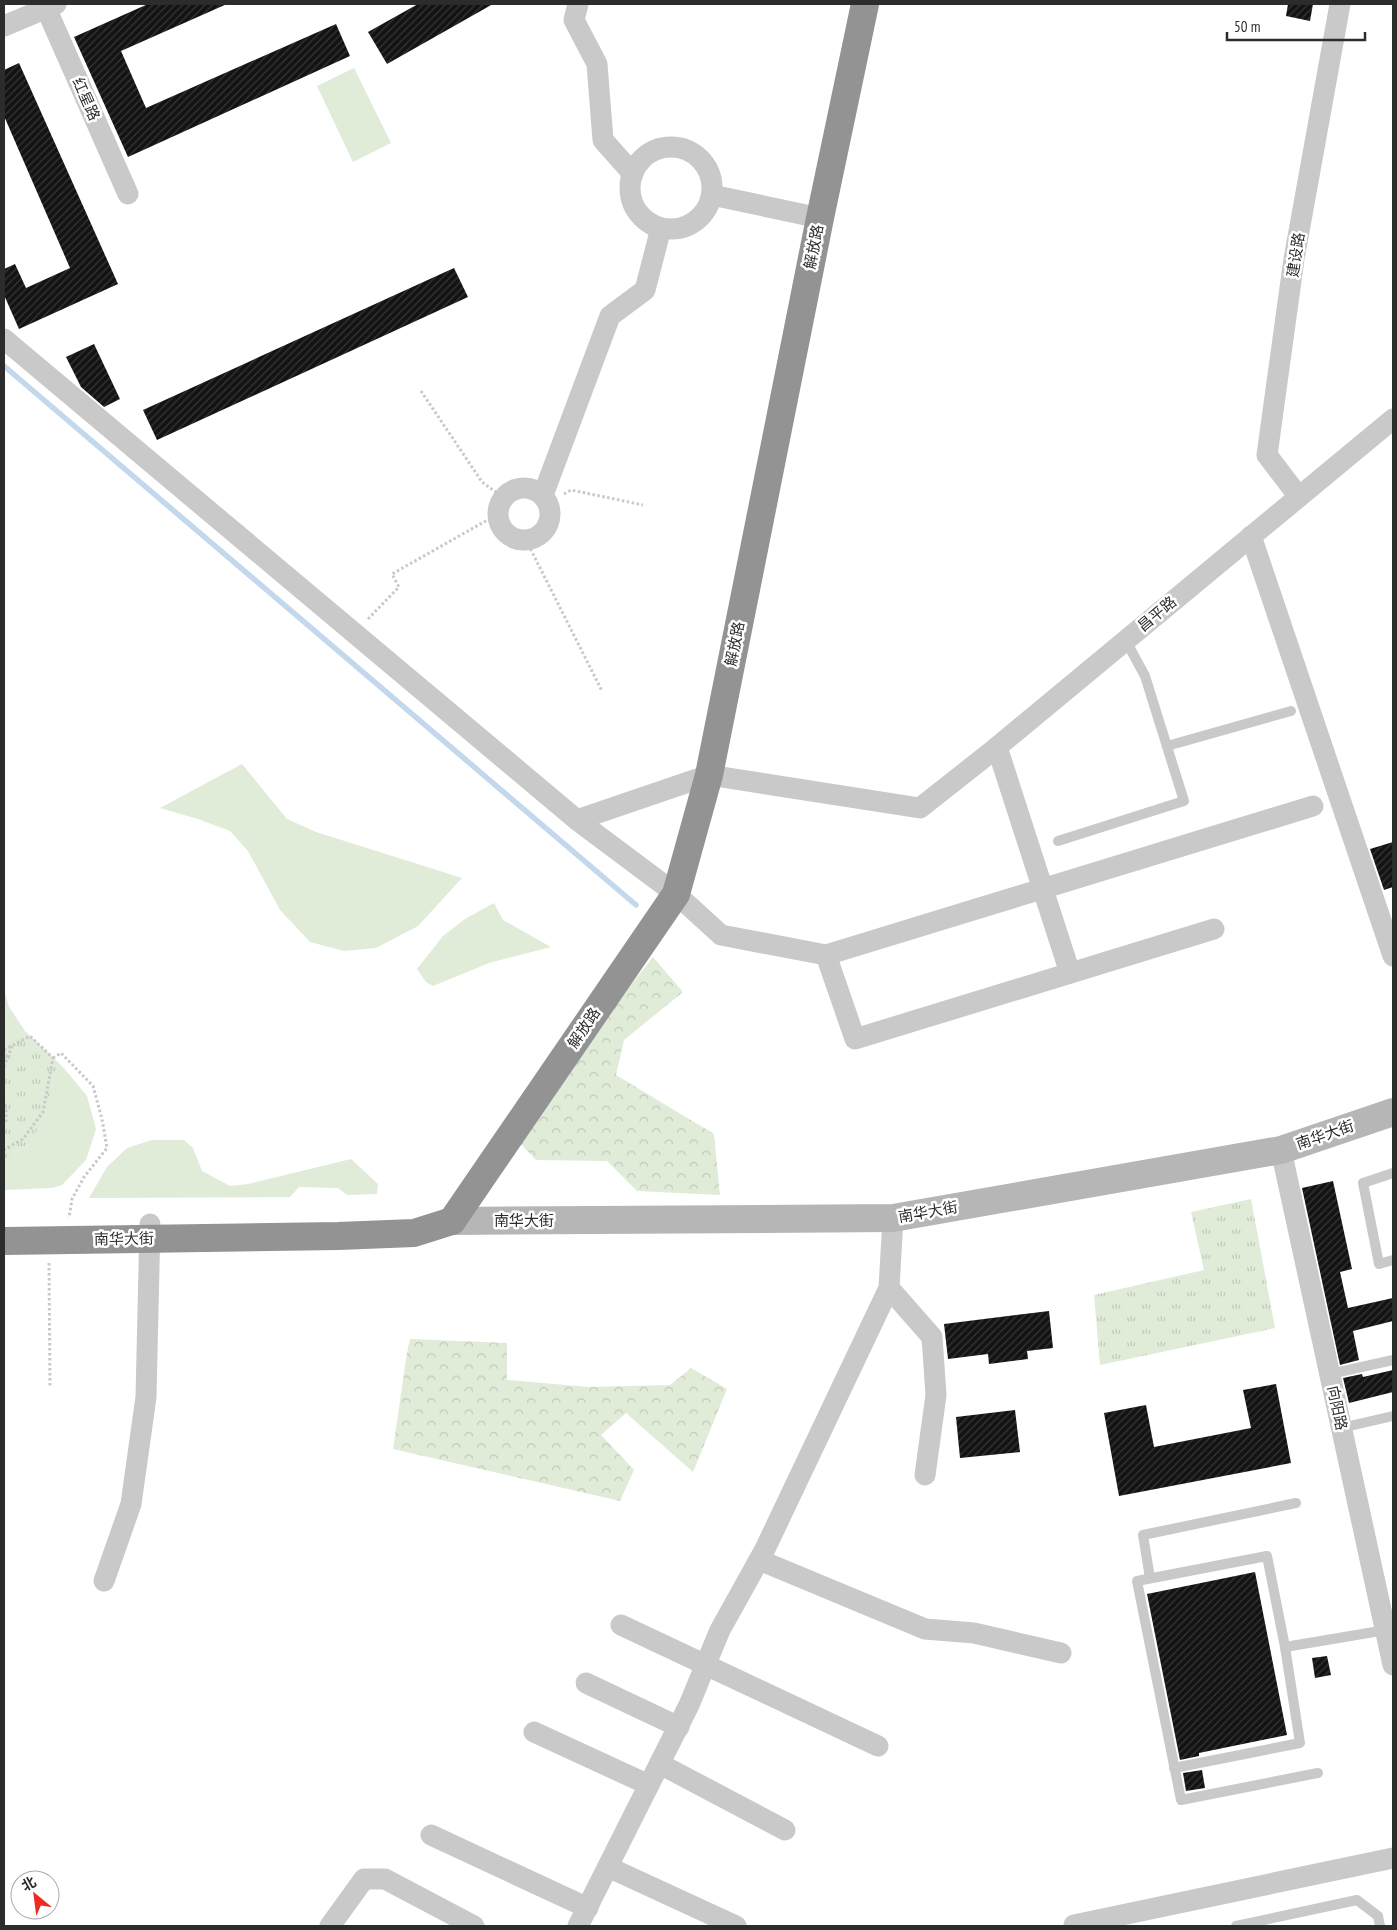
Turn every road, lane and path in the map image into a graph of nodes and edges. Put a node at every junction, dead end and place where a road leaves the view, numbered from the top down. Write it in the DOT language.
graph roads {
  1 [pos="578,4"];
  2 [pos="865,4"];
  3 [pos="1340,4"];
  4 [pos="50,5"];
  5 [pos="4,26"];
  6 [pos="633,174"];
  7 [pos="128,194"];
  8 [pos="712,195"];
  9 [pos="820,218"];
  10 [pos="661,228"];
  11 [pos="4,339"];
  12 [pos="421,391"];
  13 [pos="1393,419"];
  14 [pos="1299,497"];
  15 [pos="545,499"];
  16 [pos="643,505"];
  17 [pos="501,506"];
  18 [pos="1251,536"];
  19 [pos="526,540"];
  20 [pos="355,633"];
  21 [pos="1126,640"];
  22 [pos="602,691"];
  23 [pos="1290,711"];
  24 [pos="1167,746"];
  25 [pos="997,747"];
  26 [pos="709,775"];
  27 [pos="1313,806"];
  28 [pos="577,820"];
  29 [pos="1058,841"];
  30 [pos="1044,888"];
  31 [pos="676,894"];
  32 [pos="1214,929"];
  33 [pos="826,955"];
  34 [pos="1393,956"];
  35 [pos="1070,972"];
  36 [pos="12,1046"];
  37 [pos="4,1050"];
  38 [pos="53,1058"];
  39 [pos="4,1067"];
  40 [pos="4,1105"];
  41 [pos="1393,1112"];
  42 [pos="4,1124"];
  43 [pos="4,1150"];
  44 [pos="1281,1150"];
  45 [pos="1393,1173"];
  46 [pos="892,1218"];
  47 [pos="452,1221"];
  48 [pos="4,1225"];
  49 [pos="149,1231"];
  50 [pos="59,1232"];
  51 [pos="4,1241"];
  52 [pos="1393,1260"];
  53 [pos="888,1288"];
  54 [pos="1393,1360"];
  55 [pos="1330,1374"];
  56 [pos="50,1387"];
  57 [pos="1393,1416"];
  58 [pos="1341,1428"];
  59 [pos="925,1475"];
  60 [pos="1296,1502"];
  61 [pos="759,1560"];
  62 [pos="1150,1578"];
  63 [pos="104,1581"];
  64 [pos="621,1624"];
  65 [pos="1386,1630"];
  66 [pos="1285,1647"];
  67 [pos="1061,1653"];
  68 [pos="1393,1665"];
  69 [pos="706,1666"];
  70 [pos="586,1683"];
  71 [pos="678,1727"];
  72 [pos="534,1732"];
  73 [pos="878,1746"];
  74 [pos="660,1764"];
  75 [pos="1174,1768"];
  76 [pos="1318,1773"];
  77 [pos="649,1785"];
  78 [pos="784,1830"];
  79 [pos="431,1835"];
  80 [pos="1393,1858"];
  81 [pos="608,1867"];
  82 [pos="588,1908"];
  83 [pos="1256,1924"];
  84 [pos="1074,1925"];
  85 [pos="330,1926"];
  86 [pos="474,1926"];
  87 [pos="578,1926"];
  88 [pos="736,1926"];
  89 [pos="1236,1926"];
  90 [pos="1380,1926"];
  1 -- 6 [label="street"];
  2 -- 9 [label="highway, 解放路"];
  3 -- 14 [label="street, 建设路"];
  4 -- 5 [label="street"];
  4 -- 7 [label="street, 红星路"];
  6 -- 8 [label="street"];
  6 -- 10 [label="street"];
  8 -- 9 [label="street"];
  8 -- 10 [label="street"];
  9 -- 26 [label="highway, 解放路"];
  10 -- 15 [label="street"];
  11 -- 20 [label="street"];
  12 -- 17 [label="path"];
  13 -- 14 [label="street, 昌平路"];
  14 -- 18 [label="street, 昌平路"];
  15 -- 16 [label="path"];
  15 -- 17 [label="street"];
  15 -- 19 [label="street"];
  17 -- 19 [label="street"];
  17 -- 20 [label="path"];
  18 -- 21 [label="street, 昌平路"];
  18 -- 34 [label="street"];
  19 -- 22 [label="path"];
  20 -- 28 [label="street"];
  21 -- 24 [label="lane"];
  21 -- 25 [label="street, 昌平路"];
  23 -- 24 [label="lane"];
  24 -- 29 [label="lane"];
  25 -- 26 [label="street, 昌平路"];
  25 -- 30 [label="street"];
  26 -- 28 [label="street"];
  26 -- 31 [label="highway, 解放路"];
  27 -- 30 [label="street"];
  28 -- 31 [label="street"];
  30 -- 33 [label="street"];
  30 -- 35 [label="street"];
  31 -- 33 [label="street"];
  31 -- 47 [label="highway, 解放路"];
  32 -- 35 [label="street"];
  33 -- 35 [label="street"];
  36 -- 37 [label="path"];
  36 -- 38 [label="path"];
  36 -- 39 [label="path"];
  38 -- 43 [label="path"];
  38 -- 50 [label="path"];
  40 -- 42 [label="path"];
  41 -- 44 [label="main road, 南华大街"];
  44 -- 46 [label="main road, 南华大街"];
  44 -- 55 [label="street, 向阳路"];
  45 -- 52 [label="lane"];
  46 -- 47 [label="main road, 南华大街"];
  46 -- 53 [label="street"];
  47 -- 49 [label="highway, 南华大街"];
  48 -- 50 [label="highway, 南华大街"];
  49 -- 50 [label="highway, 南华大街"];
  49 -- 63 [label="street"];
  50 -- 51 [label="highway, 南华大街"];
  50 -- 56 [label="path"];
  53 -- 59 [label="street"];
  53 -- 61 [label="street"];
  54 -- 55 [label="lane"];
  55 -- 58 [label="street, 向阳路"];
  57 -- 58 [label="lane"];
  58 -- 65 [label="street, 向阳路"];
  60 -- 62 [label="lane"];
  61 -- 67 [label="street"];
  61 -- 69 [label="street"];
  62 -- 66 [label="lane"];
  62 -- 75 [label="lane"];
  64 -- 69 [label="street"];
  65 -- 66 [label="lane"];
  65 -- 68 [label="street, 向阳路"];
  66 -- 75 [label="lane"];
  69 -- 71 [label="street"];
  69 -- 73 [label="street"];
  70 -- 71 [label="street"];
  71 -- 74 [label="street"];
  72 -- 77 [label="street"];
  74 -- 77 [label="street"];
  74 -- 78 [label="street"];
  75 -- 76 [label="lane"];
  77 -- 81 [label="street"];
  79 -- 82 [label="street"];
  80 -- 84 [label="street"];
  81 -- 82 [label="street"];
  81 -- 88 [label="street"];
  82 -- 87 [label="street"];
  83 -- 89 [label="lane"];
  83 -- 90 [label="lane"];
  85 -- 86 [label="street"];
}
